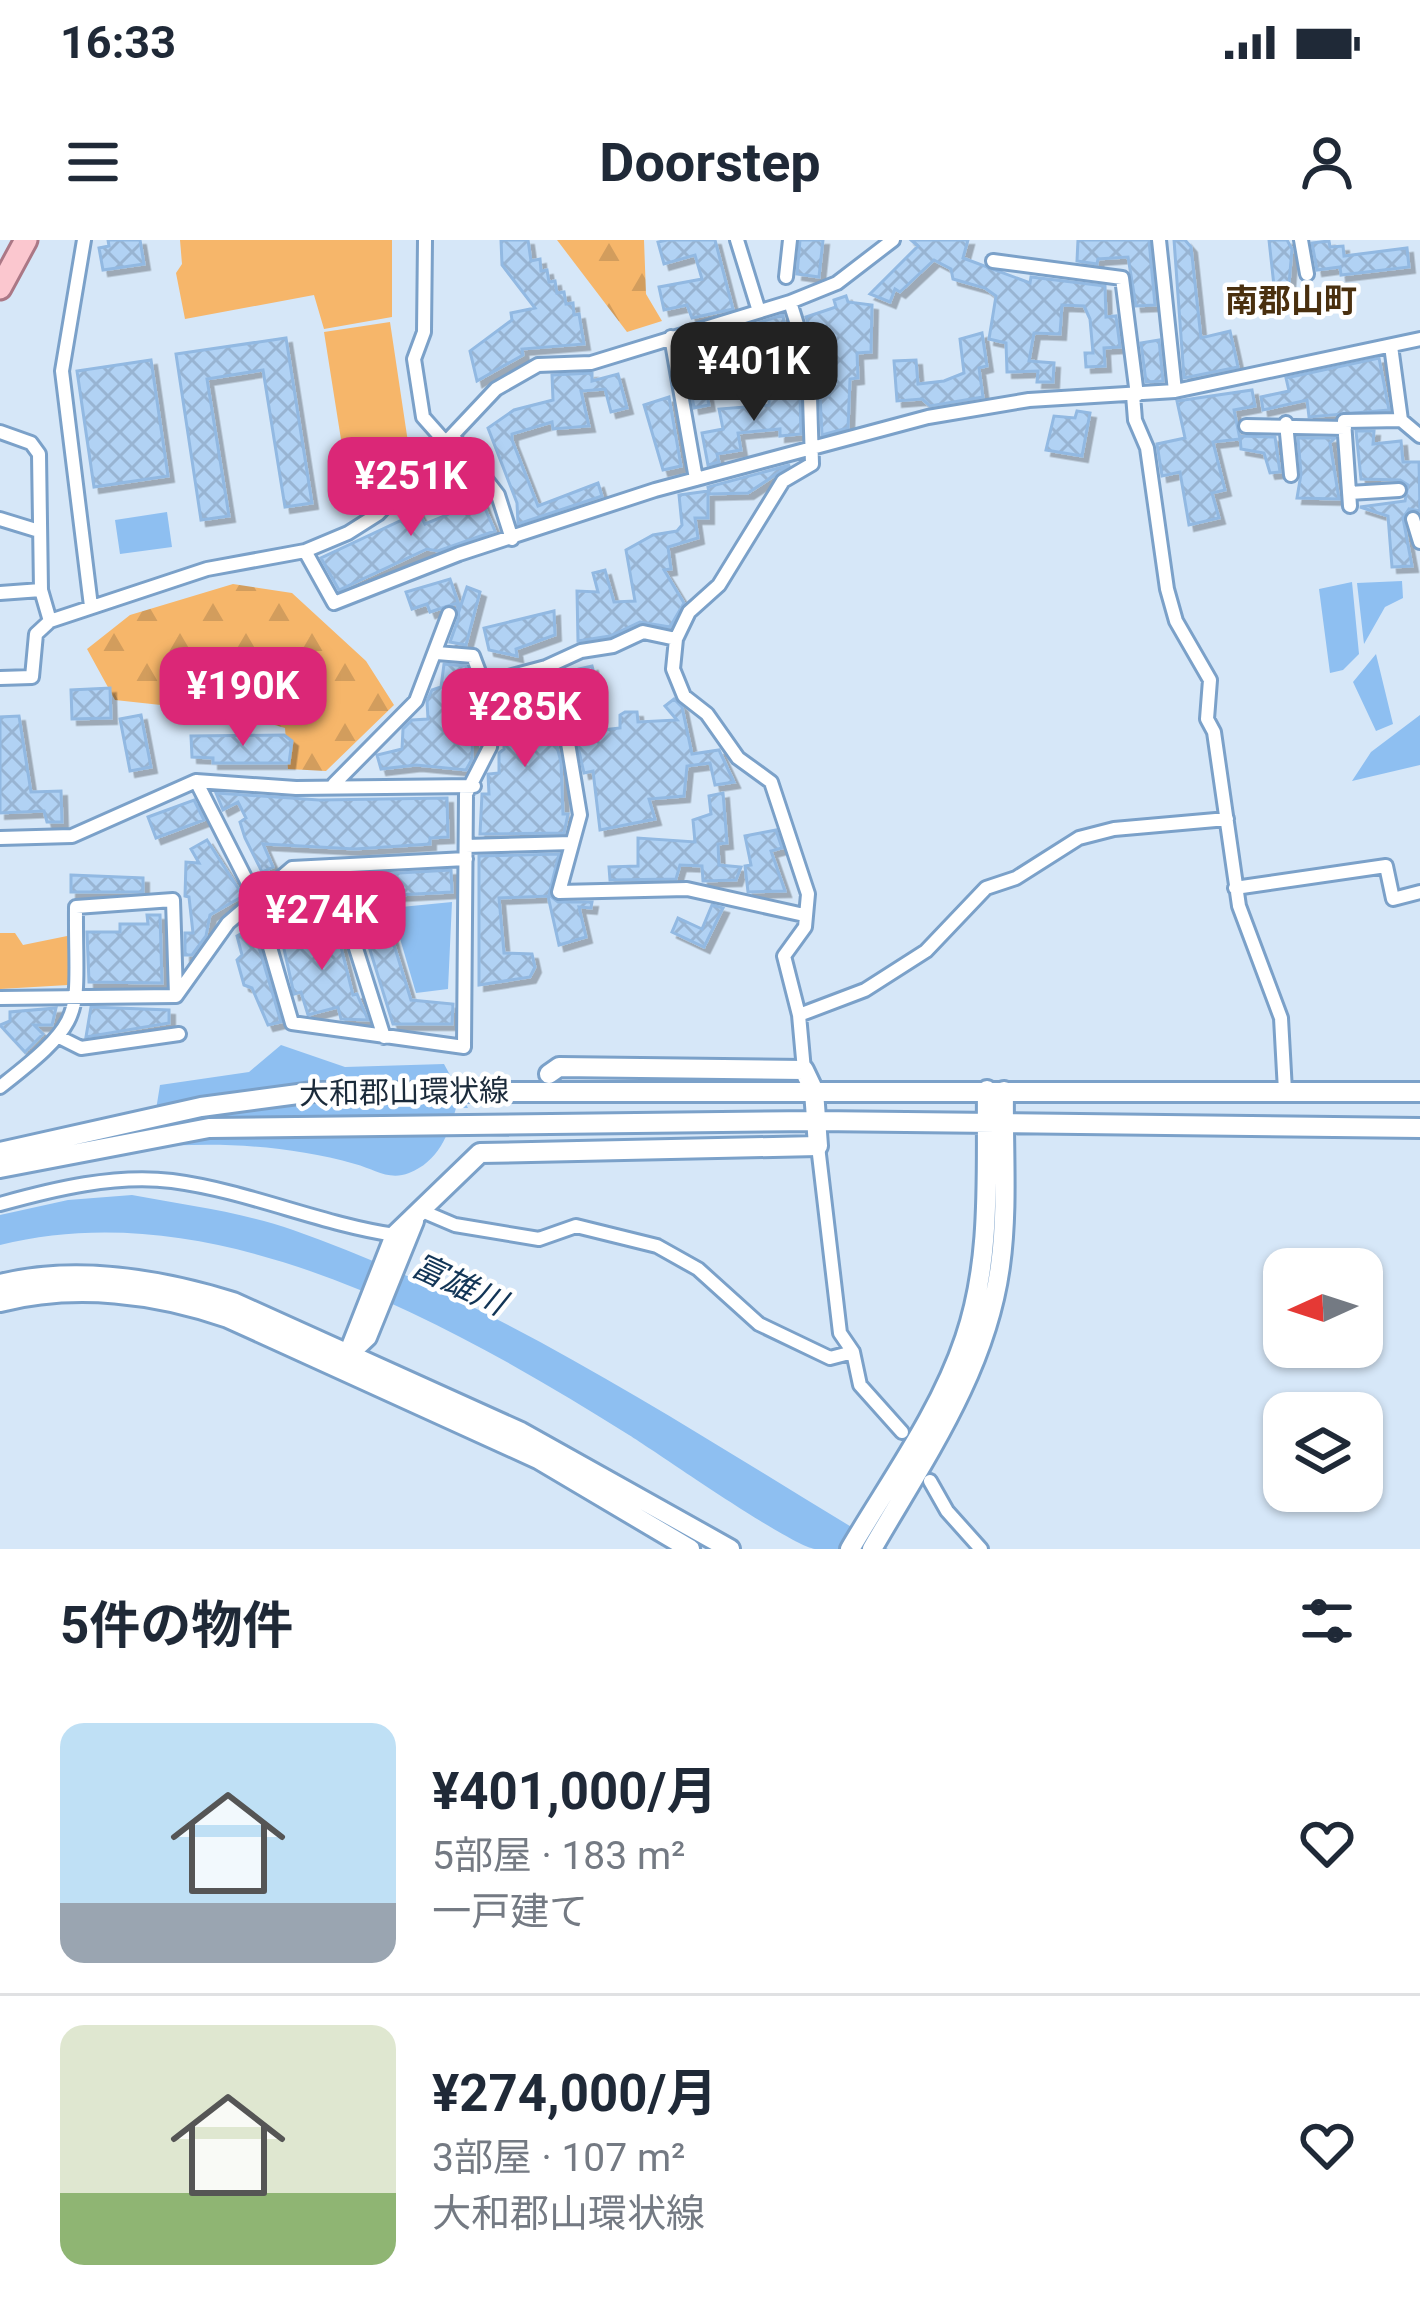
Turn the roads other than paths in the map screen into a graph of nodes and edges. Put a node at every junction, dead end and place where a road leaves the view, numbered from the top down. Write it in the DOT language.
graph roads {
  1 [pos="26,240"];
  2 [pos="84,240"];
  3 [pos="425,240"];
  4 [pos="737,240"];
  5 [pos="790,240"];
  6 [pos="893,240"];
  7 [pos="1160,240"];
  8 [pos="1301,240"];
  9 [pos="993,261"];
  10 [pos="1306,274"];
  11 [pos="4,275"];
  12 [pos="786,277"];
  13 [pos="790,302"];
  14 [pos="758,308"];
  15 [pos="671,337"];
  16 [pos="1420,339"];
  17 [pos="1390,346"];
  18 [pos="1175,391"];
  19 [pos="1135,395"];
  20 [pos="1401,420"];
  21 [pos="1286,423"];
  22 [pos="1246,426"];
  23 [pos="1345,428"];
  24 [pos="0,432"];
  25 [pos="1420,436"];
  26 [pos="451,441"];
  27 [pos="812,449"];
  28 [pos="1291,476"];
  29 [pos="696,479"];
  30 [pos="1399,490"];
  31 [pos="1413,518"];
  32 [pos="0,519"];
  33 [pos="39,531"];
  34 [pos="512,539"];
  35 [pos="1420,542"];
  36 [pos="304,551"];
  37 [pos="41,590"];
  38 [pos="0,593"];
  39 [pos="91,606"];
  40 [pos="449,614"];
  41 [pos="50,621"];
  42 [pos="676,639"];
  43 [pos="437,652"];
  44 [pos="546,667"];
  45 [pos="0,678"];
  46 [pos="482,684"];
  47 [pos="196,781"];
  48 [pos="334,784"];
  49 [pos="474,785"];
  50 [pos="1227,819"];
  51 [pos="0,838"];
  52 [pos="572,843"];
  53 [pos="466,853"];
  54 [pos="330,866"];
  55 [pos="1235,888"];
  56 [pos="1420,892"];
  57 [pos="256,899"];
  58 [pos="804,915"];
  59 [pos="76,994"];
  60 [pos="176,995"];
  61 [pos="0,998"];
  62 [pos="799,1015"];
  63 [pos="179,1034"];
  64 [pos="384,1037"];
  65 [pos="62,1038"];
  66 [pos="803,1070"];
  67 [pos="549,1074"];
  68 [pos="0,1087"];
  69 [pos="995,1090"];
  70 [pos="814,1091"];
  71 [pos="1285,1091"];
  72 [pos="1420,1092"];
  73 [pos="549,1096"];
  74 [pos="548,1117"];
  75 [pos="816,1121"];
  76 [pos="995,1127"];
  77 [pos="142,1128"];
  78 [pos="1420,1128"];
  79 [pos="818,1146"];
  80 [pos="0,1151"];
  81 [pos="0,1168"];
  82 [pos="0,1204"];
  83 [pos="419,1214"];
  84 [pos="400,1240"];
  85 [pos="0,1284"];
  86 [pos="0,1302"];
  87 [pos="853,1352"];
  88 [pos="347,1359"];
  89 [pos="902,1432"];
  90 [pos="930,1481"];
  91 [pos="877,1522"];
  92 [pos="690,1549"];
  93 [pos="730,1549"];
  94 [pos="850,1549"];
  95 [pos="872,1549"];
  96 [pos="981,1549"];
  1 -- 11 [label="main road"];
  2 -- 39 [label="street"];
  3 -- 26 [label="street"];
  4 -- 14 [label="street"];
  5 -- 12 [label="street"];
  6 -- 13 [label="street"];
  7 -- 18 [label="street"];
  8 -- 10 [label="street"];
  9 -- 19 [label="street"];
  13 -- 14 [label="street"];
  13 -- 27 [label="street"];
  14 -- 15 [label="street"];
  15 -- 26 [label="street"];
  15 -- 29 [label="street"];
  16 -- 17 [label="street"];
  17 -- 18 [label="street"];
  17 -- 20 [label="street"];
  18 -- 19 [label="street"];
  19 -- 27 [label="street"];
  19 -- 50 [label="street"];
  20 -- 23 [label="street"];
  20 -- 25 [label="street"];
  21 -- 22 [label="street"];
  21 -- 23 [label="street"];
  21 -- 28 [label="street"];
  23 -- 30 [label="street"];
  24 -- 33 [label="street"];
  26 -- 34 [label="street"];
  26 -- 36 [label="street"];
  27 -- 29 [label="street"];
  27 -- 42 [label="street"];
  29 -- 34 [label="street"];
  31 -- 35 [label="street"];
  32 -- 33 [label="street"];
  33 -- 37 [label="street"];
  34 -- 36 [label="street"];
  36 -- 39 [label="street"];
  37 -- 38 [label="street"];
  37 -- 41 [label="street"];
  39 -- 41 [label="street"];
  40 -- 43 [label="street"];
  41 -- 45 [label="street"];
  42 -- 44 [label="street"];
  42 -- 58 [label="street"];
  43 -- 46 [label="street"];
  43 -- 48 [label="street"];
  44 -- 46 [label="street"];
  44 -- 52 [label="street"];
  46 -- 49 [label="street"];
  47 -- 48 [label="street"];
  47 -- 51 [label="street"];
  47 -- 57 [label="street"];
  48 -- 49 [label="street"];
  49 -- 53 [label="street"];
  50 -- 55 [label="street"];
  50 -- 62 [label="street"];
  52 -- 53 [label="street"];
  52 -- 58 [label="street"];
  53 -- 54 [label="street"];
  53 -- 64 [label="street"];
  54 -- 57 [label="street"];
  54 -- 64 [label="street"];
  55 -- 56 [label="street"];
  55 -- 71 [label="street"];
  57 -- 60 [label="street"];
  57 -- 64 [label="street"];
  58 -- 62 [label="street"];
  59 -- 60 [label="street"];
  59 -- 60 [label="street"];
  59 -- 61 [label="street"];
  59 -- 65 [label="street"];
  62 -- 66 [label="street"];
  63 -- 65 [label="street"];
  65 -- 68 [label="street"];
  66 -- 67 [label="main road, 大和郡山環状線"];
  66 -- 70 [label="main road"];
  69 -- 70 [label="main road, 大和郡山環状線"];
  69 -- 71 [label="main road, 大和郡山環状線"];
  69 -- 76 [label="main road"];
  70 -- 75 [label="main road"];
  70 -- 77 [label="main road, 大和郡山環状線"];
  71 -- 72 [label="main road, 大和郡山環状線"];
  73 -- 74 [label="main road, 大和郡山環状線"];
  75 -- 76 [label="main road, 大和郡山環状線"];
  75 -- 77 [label="main road, 大和郡山環状線"];
  75 -- 79 [label="main road"];
  76 -- 78 [label="main road, 大和郡山環状線"];
  76 -- 91 [label="main road"];
  77 -- 80 [label="main road, 大和郡山環状線"];
  77 -- 81 [label="main road, 大和郡山環状線"];
  79 -- 83 [label="main road, 大和郡山環状線"];
  79 -- 87 [label="street"];
  82 -- 84 [label="street"];
  83 -- 84 [label="main road, 大和郡山環状線"];
  83 -- 87 [label="street"];
  84 -- 88 [label="main road, 大和郡山環状線"];
  85 -- 88 [label="main road"];
  86 -- 88 [label="main road"];
  87 -- 89 [label="street"];
  88 -- 92 [label="main road"];
  88 -- 93 [label="main road"];
  90 -- 96 [label="street"];
  91 -- 94 [label="main road"];
  91 -- 95 [label="main road"];
}
